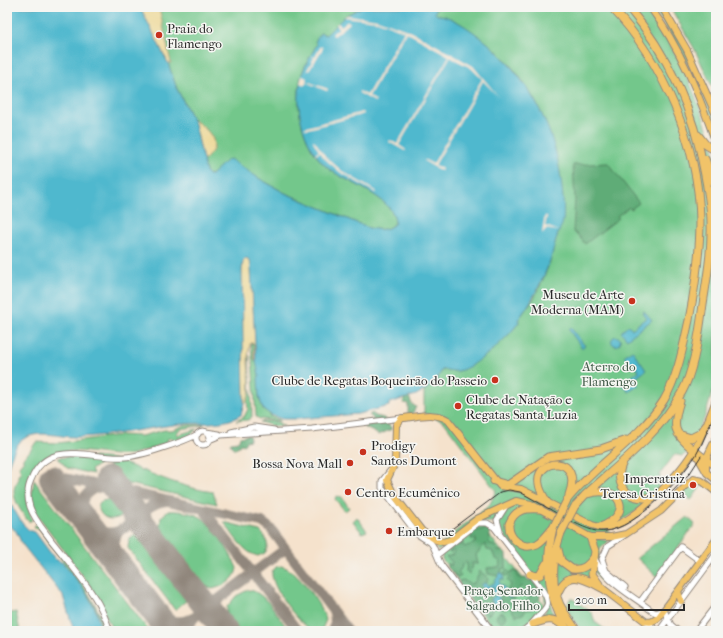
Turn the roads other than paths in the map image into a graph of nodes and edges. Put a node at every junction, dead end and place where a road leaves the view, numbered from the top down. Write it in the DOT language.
graph roads {
  1 [pos="611,7"];
  2 [pos="628,7"];
  3 [pos="650,7"];
  4 [pos="662,7"];
  5 [pos="716,116"];
  6 [pos="696,132"];
  7 [pos="716,143"];
  8 [pos="700,146"];
  9 [pos="716,151"];
  10 [pos="716,189"];
  11 [pos="683,392"];
  12 [pos="716,400"];
  13 [pos="402,418"];
  14 [pos="390,419"];
  15 [pos="396,425"];
  16 [pos="705,427"];
  17 [pos="279,431"];
  18 [pos="206,432"];
  19 [pos="678,433"];
  20 [pos="198,434"];
  21 [pos="633,436"];
  22 [pos="716,438"];
  23 [pos="186,440"];
  24 [pos="209,440"];
  25 [pos="199,443"];
  26 [pos="694,450"];
  27 [pos="625,459"];
  28 [pos="706,459"];
  29 [pos="716,466"];
  30 [pos="393,468"];
  31 [pos="707,473"];
  32 [pos="716,480"];
  33 [pos="494,481"];
  34 [pos="716,492"];
  35 [pos="585,494"];
  36 [pos="656,496"];
  37 [pos="567,499"];
  38 [pos="508,503"];
  39 [pos="548,504"];
  40 [pos="540,509"];
  41 [pos="600,527"];
  42 [pos="553,528"];
  43 [pos="422,531"];
  44 [pos="501,534"];
  45 [pos="626,534"];
  46 [pos="590,537"];
  47 [pos="716,540"];
  48 [pos="431,543"];
  49 [pos="557,544"];
  50 [pos="443,550"];
  51 [pos="716,554"];
  52 [pos="437,555"];
  53 [pos="594,557"];
  54 [pos="548,558"];
  55 [pos="439,561"];
  56 [pos="700,561"];
  57 [pos="530,574"];
  58 [pos="602,588"];
  59 [pos="678,591"];
  60 [pos="557,595"];
  61 [pos="640,601"];
  62 [pos="681,601"];
  63 [pos="716,605"];
  64 [pos="664,610"];
  65 [pos="667,620"];
  66 [pos="645,621"];
  67 [pos="533,624"];
  68 [pos="716,625"];
  69 [pos="110,631"];
  70 [pos="492,631"];
  71 [pos="523,631"];
  72 [pos="568,631"];
  73 [pos="577,631"];
  74 [pos="658,631"];
  75 [pos="678,631"];
  76 [pos="696,631"];
  77 [pos="711,631"];
  1 -- 21 [label="highway"];
  2 -- 6 [label="highway"];
  3 -- 7 [label="main road"];
  4 -- 5 [label="main road"];
  6 -- 8 [label="highway"];
  6 -- 9 [label="highway"];
  8 -- 10 [label="highway"];
  8 -- 11 [label="highway"];
  11 -- 19 [label="highway"];
  11 -- 27 [label="highway"];
  12 -- 16 [label="main road"];
  13 -- 14 [label="street"];
  13 -- 15 [label="main road"];
  13 -- 33 [label="main road"];
  14 -- 15 [label="street"];
  14 -- 17 [label="street"];
  15 -- 30 [label="main road"];
  16 -- 19 [label="highway"];
  16 -- 26 [label="main road"];
  17 -- 18 [label="street"];
  17 -- 24 [label="street"];
  18 -- 20 [label="street"];
  18 -- 24 [label="street"];
  19 -- 26 [label="highway"];
  20 -- 23 [label="street"];
  20 -- 25 [label="street"];
  21 -- 33 [label="highway"];
  21 -- 37 [label="highway"];
  22 -- 28 [label="main road"];
  23 -- 25 [label="street"];
  23 -- 69 [label="street"];
  24 -- 25 [label="street"];
  26 -- 28 [label="main road"];
  26 -- 31 [label="main road"];
  26 -- 36 [label="main road"];
  27 -- 35 [label="highway"];
  27 -- 36 [label="highway"];
  28 -- 29 [label="main road"];
  28 -- 31 [label="main road"];
  30 -- 43 [label="main road"];
  30 -- 48 [label="street"];
  31 -- 32 [label="main road"];
  33 -- 39 [label="main road"];
  34 -- 45 [label="main road"];
  35 -- 41 [label="highway"];
  35 -- 49 [label="highway, bridge"];
  36 -- 41 [label="main road"];
  37 -- 39 [label="highway"];
  37 -- 42 [label="highway, bridge"];
  38 -- 40 [label="main road"];
  38 -- 43 [label="main road"];
  38 -- 44 [label="street"];
  39 -- 41 [label="main road"];
  40 -- 42 [label="highway"];
  40 -- 46 [label="main road"];
  42 -- 54 [label="highway"];
  43 -- 48 [label="street"];
  44 -- 50 [label="street"];
  44 -- 57 [label="street"];
  45 -- 46 [label="main road"];
  45 -- 61 [label="street"];
  46 -- 53 [label="highway"];
  47 -- 56 [label="main road"];
  48 -- 52 [label="street"];
  49 -- 53 [label="highway"];
  49 -- 60 [label="highway"];
  50 -- 52 [label="street"];
  50 -- 55 [label="street"];
  51 -- 62 [label="street"];
  52 -- 55 [label="street"];
  53 -- 58 [label="highway"];
  53 -- 61 [label="street"];
  54 -- 57 [label="highway"];
  54 -- 72 [label="highway"];
  55 -- 70 [label="street"];
  56 -- 59 [label="main road"];
  56 -- 61 [label="street"];
  57 -- 67 [label="street"];
  58 -- 60 [label="highway"];
  58 -- 66 [label="main road"];
  59 -- 62 [label="main road"];
  59 -- 64 [label="main road"];
  60 -- 73 [label="highway"];
  61 -- 64 [label="street"];
  62 -- 65 [label="street"];
  63 -- 76 [label="street"];
  64 -- 65 [label="street"];
  64 -- 66 [label="main road"];
  65 -- 74 [label="street"];
  65 -- 75 [label="street"];
  66 -- 74 [label="street"];
  67 -- 71 [label="street"];
  67 -- 72 [label="highway"];
  68 -- 77 [label="street"];
}
